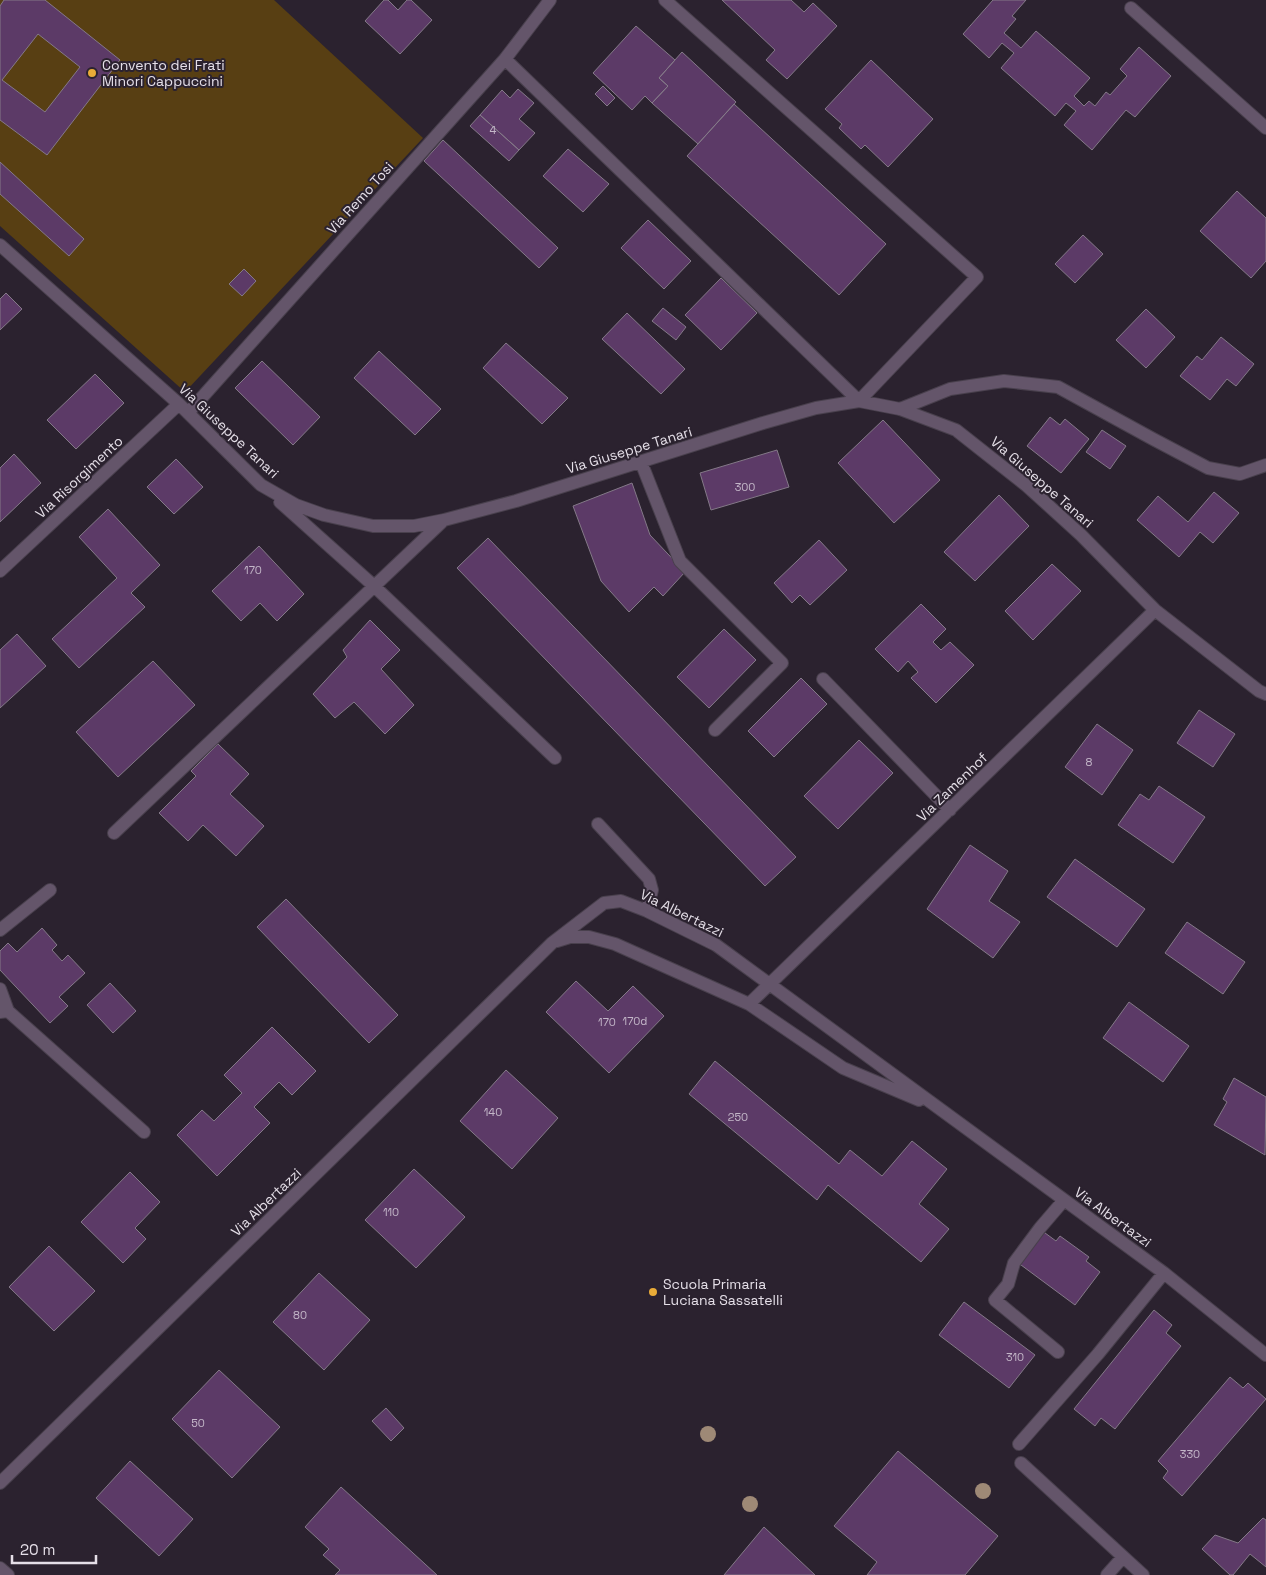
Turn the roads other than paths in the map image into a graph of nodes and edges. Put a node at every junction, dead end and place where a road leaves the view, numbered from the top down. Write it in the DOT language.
graph roads {
  1 [pos="550,0"];
  2 [pos="665,0"];
  3 [pos="1131,8"];
  4 [pos="505,59"];
  5 [pos="1266,128"];
  6 [pos="0,245"];
  7 [pos="859,401"];
  8 [pos="183,409"];
  9 [pos="900,409"];
  10 [pos="640,462"];
  11 [pos="1266,465"];
  12 [pos="261,484"];
  13 [pos="444,520"];
  14 [pos="0,571"];
  15 [pos="374,586"];
  16 [pos="1155,610"];
  17 [pos="823,679"];
  18 [pos="1266,694"];
  19 [pos="715,730"];
  20 [pos="554,758"];
  21 [pos="950,810"];
  22 [pos="598,824"];
  23 [pos="114,832"];
  24 [pos="50,890"];
  25 [pos="647,911"];
  26 [pos="0,930"];
  27 [pos="552,942"];
  28 [pos="770,985"];
  29 [pos="0,989"];
  30 [pos="749,1004"];
  31 [pos="4,1012"];
  32 [pos="938,1109"];
  33 [pos="144,1132"];
  34 [pos="1064,1200"];
  35 [pos="1164,1273"];
  36 [pos="1058,1352"];
  37 [pos="1266,1355"];
  38 [pos="1018,1444"];
  39 [pos="1021,1463"];
  40 [pos="0,1483"];
  41 [pos="1123,1557"];
  42 [pos="0,1568"];
  43 [pos="8,1575"];
  44 [pos="1107,1575"];
  45 [pos="1143,1575"];
  1 -- 4 [label="street, Via Remo Tosi"];
  2 -- 7 [label="street"];
  3 -- 5 [label="street"];
  4 -- 7 [label="street"];
  4 -- 8 [label="street, Via Remo Tosi"];
  6 -- 8 [label="street, Via Giuseppe Tanari"];
  7 -- 9 [label="street, Via Giuseppe Tanari"];
  7 -- 10 [label="street, Via Giuseppe Tanari"];
  8 -- 12 [label="street, Via Giuseppe Tanari"];
  8 -- 14 [label="street, Via Risorgimento"];
  9 -- 11 [label="street"];
  9 -- 16 [label="street, Via Giuseppe Tanari"];
  10 -- 13 [label="street, Via Giuseppe Tanari"];
  10 -- 19 [label="street"];
  12 -- 13 [label="street, Via Giuseppe Tanari"];
  12 -- 15 [label="street"];
  13 -- 15 [label="street"];
  15 -- 20 [label="street"];
  15 -- 23 [label="street"];
  16 -- 18 [label="street, Via Giuseppe Tanari"];
  16 -- 21 [label="street, Via Zamenhof"];
  17 -- 21 [label="street"];
  21 -- 28 [label="street, Via Zamenhof"];
  22 -- 25 [label="street"];
  24 -- 26 [label="street"];
  25 -- 27 [label="street, Via Albertazzi"];
  25 -- 28 [label="street, Via Albertazzi"];
  27 -- 30 [label="street, Via Albertazzi"];
  27 -- 40 [label="street, Via Albertazzi"];
  28 -- 30 [label="street"];
  28 -- 32 [label="street, Via Albertazzi"];
  29 -- 31 [label="street"];
  30 -- 32 [label="street, Via Albertazzi"];
  31 -- 33 [label="street"];
  32 -- 34 [label="street, Via Albertazzi"];
  34 -- 35 [label="street, Via Albertazzi"];
  34 -- 36 [label="street"];
  35 -- 37 [label="street, Via Albertazzi"];
  35 -- 38 [label="street"];
  39 -- 41 [label="street"];
  41 -- 44 [label="street"];
  41 -- 45 [label="street"];
  42 -- 43 [label="street"];
}
